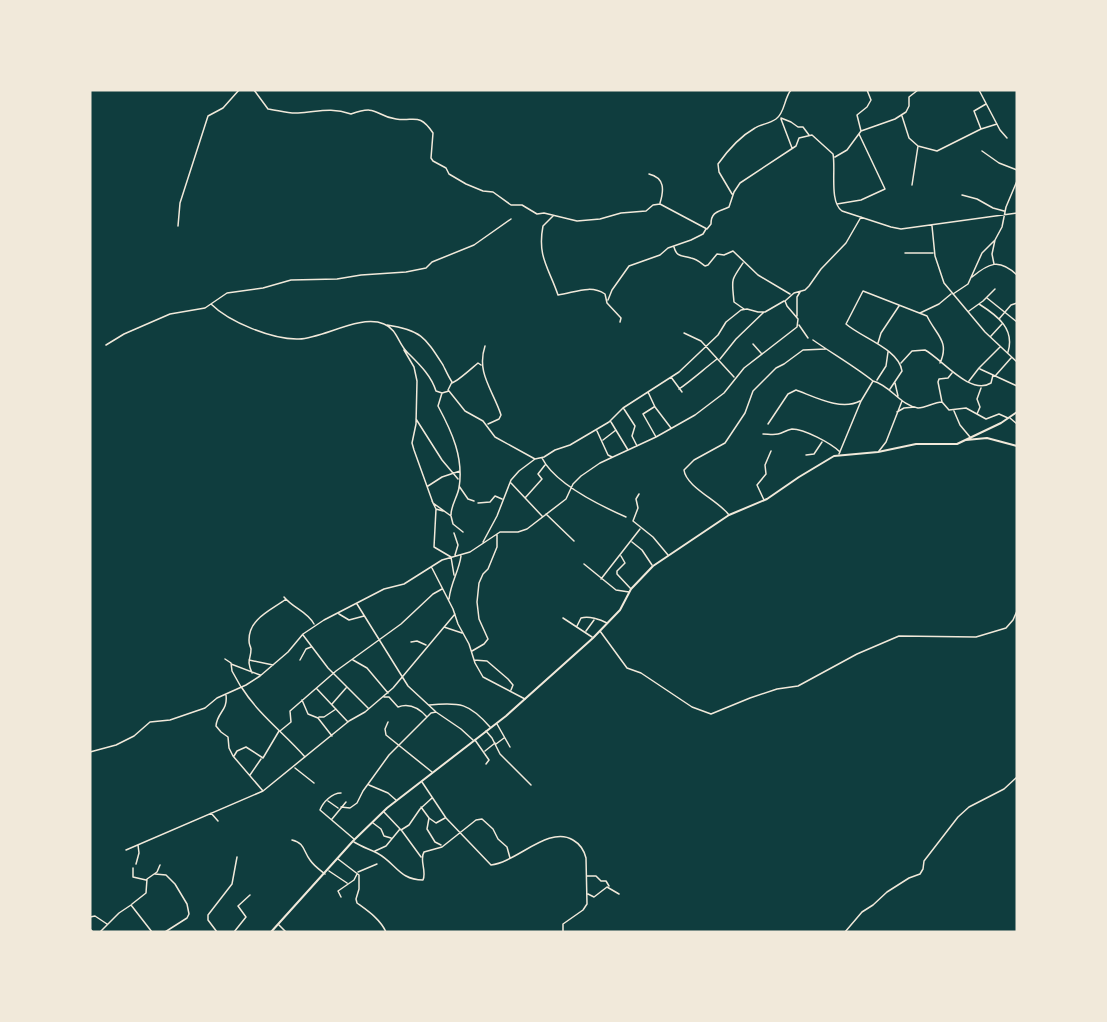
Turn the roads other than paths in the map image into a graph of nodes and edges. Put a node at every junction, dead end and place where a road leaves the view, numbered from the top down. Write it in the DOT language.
graph roads {
  1 [pos="239,90"];
  2 [pos="254,90"];
  3 [pos="791,90"];
  4 [pos="867,90"];
  5 [pos="918,90"];
  6 [pos="979,90"];
  7 [pos="987,104"];
  8 [pos="901,116"];
  9 [pos="780,117"];
  10 [pos="997,124"];
  11 [pos="981,129"];
  12 [pos="860,132"];
  13 [pos="810,135"];
  14 [pos="1007,138"];
  15 [pos="918,146"];
  16 [pos="792,147"];
  17 [pos="982,151"];
  18 [pos="834,157"];
  19 [pos="1017,170"];
  20 [pos="649,174"];
  21 [pos="1017,181"];
  22 [pos="912,185"];
  23 [pos="733,194"];
  24 [pos="962,195"];
  25 [pos="660,204"];
  26 [pos="836,204"];
  27 [pos="1017,209"];
  28 [pos="1004,212"];
  29 [pos="1013,213"];
  30 [pos="1017,213"];
  31 [pos="553,215"];
  32 [pos="861,217"];
  33 [pos="511,219"];
  34 [pos="932,224"];
  35 [pos="178,226"];
  36 [pos="706,229"];
  37 [pos="995,240"];
  38 [pos="674,247"];
  39 [pos="905,253"];
  40 [pos="934,253"];
  41 [pos="743,262"];
  42 [pos="994,264"];
  43 [pos="1017,275"];
  44 [pos="971,278"];
  45 [pos="995,289"];
  46 [pos="800,291"];
  47 [pos="952,294"];
  48 [pos="791,295"];
  49 [pos="987,298"];
  50 [pos="607,301"];
  51 [pos="785,301"];
  52 [pos="1017,303"];
  53 [pos="211,304"];
  54 [pos="979,304"];
  55 [pos="900,305"];
  56 [pos="744,309"];
  57 [pos="969,311"];
  58 [pos="1005,311"];
  59 [pos="765,312"];
  60 [pos="919,313"];
  61 [pos="797,317"];
  62 [pos="999,319"];
  63 [pos="620,322"];
  64 [pos="1017,322"];
  65 [pos="1003,323"];
  66 [pos="798,324"];
  67 [pos="386,325"];
  68 [pos="684,333"];
  69 [pos="990,337"];
  70 [pos="808,338"];
  71 [pos="813,340"];
  72 [pos="753,344"];
  73 [pos="878,344"];
  74 [pos="106,345"];
  75 [pos="485,346"];
  76 [pos="706,346"];
  77 [pos="1001,347"];
  78 [pos="404,349"];
  79 [pos="826,349"];
  80 [pos="888,351"];
  81 [pos="762,354"];
  82 [pos="1008,354"];
  83 [pos="1012,358"];
  84 [pos="718,359"];
  85 [pos="1017,362"];
  86 [pos="940,363"];
  87 [pos="900,364"];
  88 [pos="481,365"];
  89 [pos="979,368"];
  90 [pos="976,371"];
  91 [pos="953,372"];
  92 [pos="984,372"];
  93 [pos="994,375"];
  94 [pos="671,376"];
  95 [pos="735,378"];
  96 [pos="875,381"];
  97 [pos="895,382"];
  98 [pos="969,382"];
  99 [pos="452,384"];
  100 [pos="1017,386"];
  101 [pos="981,387"];
  102 [pos="679,389"];
  103 [pos="890,389"];
  104 [pos="447,390"];
  105 [pos="648,392"];
  106 [pos="682,392"];
  107 [pos="442,393"];
  108 [pos="898,397"];
  109 [pos="902,400"];
  110 [pos="861,401"];
  111 [pos="942,402"];
  112 [pos="655,406"];
  113 [pos="916,407"];
  114 [pos="623,408"];
  115 [pos="954,410"];
  116 [pos="1017,412"];
  117 [pos="896,413"];
  118 [pos="977,414"];
  119 [pos="416,418"];
  120 [pos="1008,418"];
  121 [pos="611,421"];
  122 [pos="768,424"];
  123 [pos="1017,424"];
  124 [pos="487,425"];
  125 [pos="671,429"];
  126 [pos="1017,429"];
  127 [pos="616,430"];
  128 [pos="596,431"];
  129 [pos="763,434"];
  130 [pos="1017,435"];
  131 [pos="969,436"];
  132 [pos="656,437"];
  133 [pos="603,441"];
  134 [pos="823,441"];
  135 [pos="963,441"];
  136 [pos="637,446"];
  137 [pos="1017,446"];
  138 [pos="628,450"];
  139 [pos="771,451"];
  140 [pos="878,452"];
  141 [pos="840,454"];
  142 [pos="806,455"];
  143 [pos="542,458"];
  144 [pos="612,458"];
  145 [pos="535,459"];
  146 [pos="545,465"];
  147 [pos="461,471"];
  148 [pos="454,473"];
  149 [pos="459,483"];
  150 [pos="510,484"];
  151 [pos="428,486"];
  152 [pos="572,488"];
  153 [pos="639,494"];
  154 [pos="525,498"];
  155 [pos="432,500"];
  156 [pos="502,500"];
  157 [pos="764,500"];
  158 [pos="474,501"];
  159 [pos="478,503"];
  160 [pos="436,508"];
  161 [pos="445,511"];
  162 [pos="545,514"];
  163 [pos="729,514"];
  164 [pos="451,516"];
  165 [pos="542,516"];
  166 [pos="626,517"];
  167 [pos="641,528"];
  168 [pos="463,532"];
  169 [pos="454,533"];
  170 [pos="497,534"];
  171 [pos="574,541"];
  172 [pos="632,542"];
  173 [pos="483,543"];
  174 [pos="461,555"];
  175 [pos="621,555"];
  176 [pos="455,556"];
  177 [pos="668,556"];
  178 [pos="451,557"];
  179 [pos="584,564"];
  180 [pos="653,566"];
  181 [pos="431,567"];
  182 [pos="454,575"];
  183 [pos="600,579"];
  184 [pos="442,589"];
  185 [pos="631,591"];
  186 [pos="448,601"];
  187 [pos="356,603"];
  188 [pos="1017,611"];
  189 [pos="338,614"];
  190 [pos="455,614"];
  191 [pos="364,616"];
  192 [pos="563,618"];
  193 [pos="594,620"];
  194 [pos="608,623"];
  195 [pos="315,625"];
  196 [pos="577,626"];
  197 [pos="444,627"];
  198 [pos="586,631"];
  199 [pos="600,631"];
  200 [pos="463,633"];
  201 [pos="303,634"];
  202 [pos="593,638"];
  203 [pos="378,640"];
  204 [pos="411,642"];
  205 [pos="427,645"];
  206 [pos="312,646"];
  207 [pos="472,651"];
  208 [pos="225,659"];
  209 [pos="352,659"];
  210 [pos="248,660"];
  211 [pos="300,660"];
  212 [pos="474,660"];
  213 [pos="231,664"];
  214 [pos="273,665"];
  215 [pos="334,672"];
  216 [pos="252,673"];
  217 [pos="260,676"];
  218 [pos="402,678"];
  219 [pos="241,687"];
  220 [pos="347,687"];
  221 [pos="316,688"];
  222 [pos="511,691"];
  223 [pos="388,693"];
  224 [pos="225,694"];
  225 [pos="383,697"];
  226 [pos="302,699"];
  227 [pos="525,699"];
  228 [pos="332,705"];
  229 [pos="428,705"];
  230 [pos="368,708"];
  231 [pos="336,709"];
  232 [pos="436,712"];
  233 [pos="427,717"];
  234 [pos="318,718"];
  235 [pos="348,722"];
  236 [pos="388,723"];
  237 [pos="496,723"];
  238 [pos="490,727"];
  239 [pos="280,730"];
  240 [pos="486,731"];
  241 [pos="332,736"];
  242 [pos="504,738"];
  243 [pos="474,740"];
  244 [pos="495,744"];
  245 [pos="399,746"];
  246 [pos="510,747"];
  247 [pos="484,751"];
  248 [pos="90,752"];
  249 [pos="234,757"];
  250 [pos="262,758"];
  251 [pos="305,758"];
  252 [pos="486,764"];
  253 [pos="294,767"];
  254 [pos="432,773"];
  255 [pos="250,776"];
  256 [pos="1017,777"];
  257 [pos="421,781"];
  258 [pos="314,783"];
  259 [pos="368,784"];
  260 [pos="531,785"];
  261 [pos="263,791"];
  262 [pos="341,793"];
  263 [pos="433,797"];
  264 [pos="327,800"];
  265 [pos="397,801"];
  266 [pos="346,802"];
  267 [pos="421,807"];
  268 [pos="340,808"];
  269 [pos="384,812"];
  270 [pos="210,813"];
  271 [pos="445,817"];
  272 [pos="429,818"];
  273 [pos="332,820"];
  274 [pos="218,821"];
  275 [pos="372,823"];
  276 [pos="401,830"];
  277 [pos="461,832"];
  278 [pos="391,838"];
  279 [pos="292,840"];
  280 [pos="354,841"];
  281 [pos="138,844"];
  282 [pos="442,846"];
  283 [pos="126,849"];
  284 [pos="374,851"];
  285 [pos="237,857"];
  286 [pos="422,858"];
  287 [pos="338,859"];
  288 [pos="510,859"];
  289 [pos="136,864"];
  290 [pos="377,864"];
  291 [pos="160,865"];
  292 [pos="133,868"];
  293 [pos="328,870"];
  294 [pos="358,873"];
  295 [pos="155,874"];
  296 [pos="325,874"];
  297 [pos="586,876"];
  298 [pos="146,881"];
  299 [pos="348,884"];
  300 [pos="609,887"];
  301 [pos="587,894"];
  302 [pos="620,894"];
  303 [pos="250,895"];
  304 [pos="341,897"];
  305 [pos="131,905"];
  306 [pos="90,917"];
  307 [pos="108,924"];
  308 [pos="279,924"];
  309 [pos="90,929"];
  310 [pos="93,932"];
  311 [pos="100,932"];
  312 [pos="152,932"];
  313 [pos="165,932"];
  314 [pos="217,932"];
  315 [pos="234,932"];
  316 [pos="272,932"];
  317 [pos="286,932"];
  318 [pos="386,932"];
  319 [pos="563,932"];
  320 [pos="844,932"];
  1 -- 35 [label="street"];
  2 -- 31 [label="street"];
  3 -- 9 [label="street"];
  4 -- 12 [label="street"];
  5 -- 8 [label="street"];
  6 -- 7 [label="street"];
  7 -- 10 [label="street"];
  7 -- 11 [label="street"];
  8 -- 12 [label="street"];
  8 -- 15 [label="street"];
  9 -- 13 [label="street"];
  9 -- 16 [label="street"];
  9 -- 23 [label="street"];
  10 -- 11 [label="street"];
  10 -- 14 [label="street"];
  11 -- 15 [label="street"];
  12 -- 18 [label="street"];
  12 -- 26 [label="street"];
  13 -- 16 [label="street"];
  13 -- 18 [label="street"];
  15 -- 22 [label="street"];
  16 -- 23 [label="street"];
  17 -- 19 [label="street"];
  18 -- 26 [label="street"];
  20 -- 25 [label="street"];
  21 -- 28 [label="street"];
  23 -- 36 [label="street"];
  24 -- 28 [label="street"];
  25 -- 31 [label="street"];
  25 -- 36 [label="street"];
  26 -- 32 [label="street"];
  27 -- 29 [label="street"];
  28 -- 29 [label="street"];
  28 -- 34 [label="street"];
  28 -- 37 [label="street"];
  29 -- 30 [label="street"];
  31 -- 50 [label="street"];
  32 -- 34 [label="street"];
  32 -- 46 [label="street"];
  33 -- 53 [label="street"];
  34 -- 40 [label="street"];
  36 -- 38 [label="street"];
  37 -- 42 [label="street"];
  37 -- 44 [label="street"];
  38 -- 41 [label="street"];
  38 -- 50 [label="street"];
  39 -- 40 [label="street"];
  40 -- 47 [label="street"];
  41 -- 48 [label="street"];
  41 -- 56 [label="street"];
  42 -- 43 [label="street"];
  42 -- 44 [label="street"];
  44 -- 47 [label="street"];
  45 -- 49 [label="street"];
  46 -- 48 [label="street"];
  46 -- 61 [label="street"];
  47 -- 57 [label="street"];
  47 -- 60 [label="street"];
  48 -- 51 [label="street"];
  49 -- 54 [label="street"];
  49 -- 58 [label="street"];
  50 -- 63 [label="street"];
  51 -- 59 [label="street"];
  51 -- 61 [label="street"];
  52 -- 58 [label="street"];
  53 -- 67 [label="street"];
  53 -- 74 [label="street"];
  54 -- 57 [label="street"];
  54 -- 62 [label="street"];
  55 -- 60 [label="street"];
  55 -- 73 [label="street"];
  55 -- 73 [label="street"];
  56 -- 59 [label="street"];
  56 -- 76 [label="street"];
  57 -- 69 [label="street"];
  58 -- 62 [label="street"];
  58 -- 64 [label="street"];
  59 -- 84 [label="street"];
  60 -- 86 [label="street"];
  61 -- 66 [label="street"];
  62 -- 65 [label="street"];
  65 -- 69 [label="street"];
  65 -- 82 [label="street"];
  66 -- 70 [label="street"];
  66 -- 81 [label="street"];
  67 -- 78 [label="street"];
  67 -- 99 [label="street"];
  68 -- 76 [label="street"];
  69 -- 77 [label="street"];
  71 -- 79 [label="street"];
  72 -- 81 [label="street"];
  73 -- 80 [label="street"];
  75 -- 88 [label="street"];
  76 -- 84 [label="street"];
  76 -- 94 [label="street"];
  77 -- 82 [label="street"];
  77 -- 89 [label="street"];
  78 -- 107 [label="street"];
  78 -- 119 [label="street"];
  79 -- 96 [label="street"];
  79 -- 163 [label="street"];
  80 -- 87 [label="street"];
  80 -- 96 [label="street"];
  81 -- 95 [label="street"];
  82 -- 83 [label="street"];
  83 -- 85 [label="street"];
  83 -- 93 [label="street"];
  84 -- 95 [label="street"];
  84 -- 102 [label="street"];
  86 -- 87 [label="street"];
  86 -- 91 [label="street"];
  87 -- 97 [label="street"];
  88 -- 99 [label="street"];
  88 -- 124 [label="street"];
  89 -- 90 [label="street"];
  89 -- 92 [label="street"];
  90 -- 92 [label="street"];
  90 -- 98 [label="street"];
  91 -- 98 [label="street"];
  91 -- 111 [label="street"];
  92 -- 93 [label="street"];
  93 -- 100 [label="street"];
  93 -- 101 [label="street"];
  94 -- 102 [label="street"];
  94 -- 105 [label="street"];
  95 -- 125 [label="street"];
  96 -- 103 [label="street"];
  96 -- 110 [label="street"];
  97 -- 103 [label="street"];
  97 -- 108 [label="street"];
  98 -- 101 [label="street"];
  99 -- 104 [label="street"];
  101 -- 118 [label="street"];
  102 -- 106 [label="street"];
  103 -- 108 [label="street"];
  104 -- 107 [label="street"];
  104 -- 124 [label="street"];
  105 -- 112 [label="street"];
  105 -- 114 [label="street"];
  107 -- 147 [label="street"];
  108 -- 109 [label="street"];
  109 -- 113 [label="street"];
  109 -- 117 [label="street"];
  110 -- 122 [label="street"];
  110 -- 141 [label="street"];
  111 -- 113 [label="street"];
  111 -- 115 [label="street"];
  112 -- 125 [label="street"];
  112 -- 132 [label="street"];
  113 -- 117 [label="street"];
  114 -- 121 [label="street"];
  114 -- 136 [label="street"];
  115 -- 118 [label="street"];
  115 -- 131 [label="street"];
  116 -- 120 [label="street"];
  117 -- 140 [label="street"];
  118 -- 120 [label="street"];
  119 -- 148 [label="street"];
  119 -- 151 [label="street"];
  120 -- 123 [label="street"];
  120 -- 131 [label="street"];
  121 -- 127 [label="street"];
  121 -- 128 [label="street"];
  124 -- 145 [label="street"];
  125 -- 132 [label="street"];
  126 -- 130 [label="street"];
  127 -- 133 [label="street"];
  127 -- 138 [label="street"];
  128 -- 133 [label="street"];
  128 -- 143 [label="street"];
  129 -- 134 [label="street"];
  131 -- 135 [label="street"];
  132 -- 136 [label="street"];
  133 -- 144 [label="street"];
  134 -- 141 [label="street"];
  134 -- 142 [label="street"];
  135 -- 137 [label="street"];
  135 -- 140 [label="street"];
  136 -- 138 [label="street"];
  138 -- 144 [label="street"];
  139 -- 157 [label="street"];
  140 -- 141 [label="street"];
  141 -- 157 [label="street"];
  143 -- 145 [label="street"];
  143 -- 146 [label="street"];
  144 -- 152 [label="street"];
  145 -- 150 [label="street"];
  146 -- 152 [label="street"];
  146 -- 154 [label="street"];
  147 -- 148 [label="street"];
  147 -- 149 [label="street"];
  148 -- 149 [label="street"];
  148 -- 151 [label="street"];
  149 -- 158 [label="street"];
  149 -- 164 [label="street"];
  150 -- 154 [label="street"];
  150 -- 156 [label="street"];
  151 -- 155 [label="street"];
  152 -- 162 [label="street"];
  152 -- 166 [label="street"];
  153 -- 167 [label="street"];
  154 -- 165 [label="street"];
  155 -- 160 [label="street"];
  155 -- 161 [label="street"];
  156 -- 159 [label="street"];
  156 -- 173 [label="street"];
  157 -- 163 [label="street"];
  160 -- 161 [label="street"];
  160 -- 178 [label="street"];
  161 -- 164 [label="street"];
  162 -- 165 [label="street"];
  162 -- 171 [label="street"];
  163 -- 177 [label="street"];
  164 -- 168 [label="street"];
  165 -- 170 [label="street"];
  167 -- 172 [label="street"];
  167 -- 177 [label="street"];
  169 -- 176 [label="street"];
  170 -- 173 [label="street"];
  170 -- 207 [label="street"];
  172 -- 175 [label="street"];
  172 -- 180 [label="street"];
  173 -- 174 [label="street"];
  174 -- 176 [label="street"];
  174 -- 182 [label="street"];
  175 -- 183 [label="street"];
  175 -- 185 [label="street"];
  176 -- 178 [label="street"];
  177 -- 180 [label="street"];
  178 -- 181 [label="street"];
  178 -- 182 [label="street"];
  179 -- 183 [label="street"];
  180 -- 185 [label="street"];
  181 -- 184 [label="street"];
  181 -- 187 [label="street"];
  182 -- 186 [label="street"];
  183 -- 185 [label="street"];
  184 -- 186 [label="street"];
  184 -- 203 [label="street"];
  185 -- 194 [label="street"];
  186 -- 190 [label="street"];
  187 -- 189 [label="street"];
  187 -- 191 [label="street"];
  188 -- 199 [label="street"];
  189 -- 191 [label="street"];
  189 -- 195 [label="street"];
  190 -- 197 [label="street"];
  190 -- 200 [label="street"];
  191 -- 203 [label="street"];
  192 -- 196 [label="street"];
  193 -- 194 [label="street"];
  193 -- 196 [label="street"];
  193 -- 198 [label="street"];
  194 -- 199 [label="street"];
  195 -- 201 [label="street"];
  195 -- 210 [label="street"];
  196 -- 198 [label="street"];
  197 -- 200 [label="street"];
  197 -- 205 [label="street"];
  198 -- 202 [label="street"];
  199 -- 202 [label="street"];
  200 -- 207 [label="street"];
  201 -- 206 [label="street"];
  201 -- 214 [label="street"];
  202 -- 227 [label="street"];
  203 -- 209 [label="street"];
  203 -- 218 [label="street"];
  204 -- 205 [label="street"];
  205 -- 218 [label="street"];
  206 -- 211 [label="street"];
  206 -- 215 [label="street"];
  207 -- 212 [label="street"];
  208 -- 213 [label="street"];
  209 -- 215 [label="street"];
  209 -- 223 [label="street"];
  210 -- 214 [label="street"];
  210 -- 216 [label="street"];
  212 -- 222 [label="street"];
  212 -- 222 [label="street"];
  213 -- 216 [label="street"];
  213 -- 219 [label="street"];
  214 -- 217 [label="street"];
  215 -- 220 [label="street"];
  215 -- 221 [label="street"];
  216 -- 217 [label="street"];
  217 -- 219 [label="street"];
  218 -- 223 [label="street"];
  218 -- 229 [label="street"];
  219 -- 224 [label="street"];
  219 -- 239 [label="street"];
  220 -- 228 [label="street"];
  220 -- 230 [label="street"];
  221 -- 226 [label="street"];
  221 -- 228 [label="street"];
  222 -- 227 [label="street"];
  223 -- 225 [label="street"];
  224 -- 248 [label="street"];
  224 -- 249 [label="street"];
  225 -- 230 [label="street"];
  225 -- 233 [label="street"];
  226 -- 234 [label="street"];
  226 -- 239 [label="street"];
  227 -- 237 [label="street"];
  228 -- 231 [label="street"];
  229 -- 232 [label="street"];
  229 -- 238 [label="street"];
  230 -- 235 [label="street"];
  231 -- 234 [label="street"];
  231 -- 235 [label="street"];
  232 -- 233 [label="street"];
  232 -- 243 [label="street"];
  233 -- 245 [label="street"];
  234 -- 241 [label="street"];
  235 -- 241 [label="street"];
  236 -- 245 [label="street"];
  237 -- 238 [label="street"];
  237 -- 242 [label="street"];
  238 -- 240 [label="street"];
  239 -- 250 [label="street"];
  239 -- 251 [label="street"];
  240 -- 243 [label="street"];
  240 -- 244 [label="street"];
  241 -- 251 [label="street"];
  242 -- 244 [label="street"];
  242 -- 246 [label="street"];
  243 -- 247 [label="street"];
  243 -- 254 [label="street"];
  244 -- 247 [label="street"];
  244 -- 260 [label="street"];
  245 -- 254 [label="street"];
  245 -- 259 [label="street"];
  247 -- 252 [label="street"];
  249 -- 250 [label="street"];
  249 -- 255 [label="street"];
  250 -- 255 [label="street"];
  251 -- 253 [label="street"];
  253 -- 258 [label="street"];
  253 -- 261 [label="street"];
  254 -- 257 [label="street"];
  255 -- 261 [label="street"];
  256 -- 320 [label="street"];
  257 -- 263 [label="street"];
  257 -- 265 [label="street"];
  259 -- 265 [label="street"];
  259 -- 268 [label="street"];
  261 -- 270 [label="street"];
  262 -- 264 [label="street"];
  263 -- 267 [label="street"];
  263 -- 271 [label="street"];
  264 -- 268 [label="street"];
  264 -- 273 [label="street"];
  265 -- 269 [label="street"];
  266 -- 268 [label="street"];
  267 -- 272 [label="street"];
  267 -- 276 [label="street"];
  268 -- 273 [label="street"];
  269 -- 275 [label="street"];
  269 -- 276 [label="street"];
  270 -- 274 [label="street"];
  270 -- 281 [label="street"];
  271 -- 272 [label="street"];
  271 -- 277 [label="street"];
  272 -- 282 [label="street"];
  273 -- 280 [label="street"];
  275 -- 278 [label="street"];
  275 -- 280 [label="street"];
  276 -- 278 [label="street"];
  276 -- 286 [label="street"];
  277 -- 282 [label="street"];
  277 -- 288 [label="street"];
  277 -- 288 [label="street"];
  278 -- 284 [label="street"];
  279 -- 296 [label="street"];
  280 -- 284 [label="street"];
  280 -- 287 [label="street"];
  281 -- 283 [label="street"];
  281 -- 289 [label="street"];
  282 -- 286 [label="street"];
  284 -- 286 [label="street"];
  285 -- 314 [label="street"];
  287 -- 293 [label="street"];
  287 -- 294 [label="street"];
  288 -- 297 [label="street"];
  290 -- 294 [label="street"];
  291 -- 295 [label="street"];
  292 -- 298 [label="street"];
  293 -- 296 [label="street"];
  293 -- 299 [label="street"];
  294 -- 299 [label="street"];
  294 -- 318 [label="street"];
  295 -- 298 [label="street"];
  295 -- 313 [label="street"];
  296 -- 308 [label="street"];
  297 -- 300 [label="street"];
  297 -- 301 [label="street"];
  298 -- 305 [label="street"];
  299 -- 304 [label="street"];
  300 -- 301 [label="street"];
  300 -- 302 [label="street"];
  301 -- 319 [label="street"];
  303 -- 315 [label="street"];
  305 -- 307 [label="street"];
  305 -- 312 [label="street"];
  306 -- 307 [label="street"];
  307 -- 311 [label="street"];
  308 -- 316 [label="street"];
  308 -- 317 [label="street"];
  309 -- 310 [label="street"];
}
